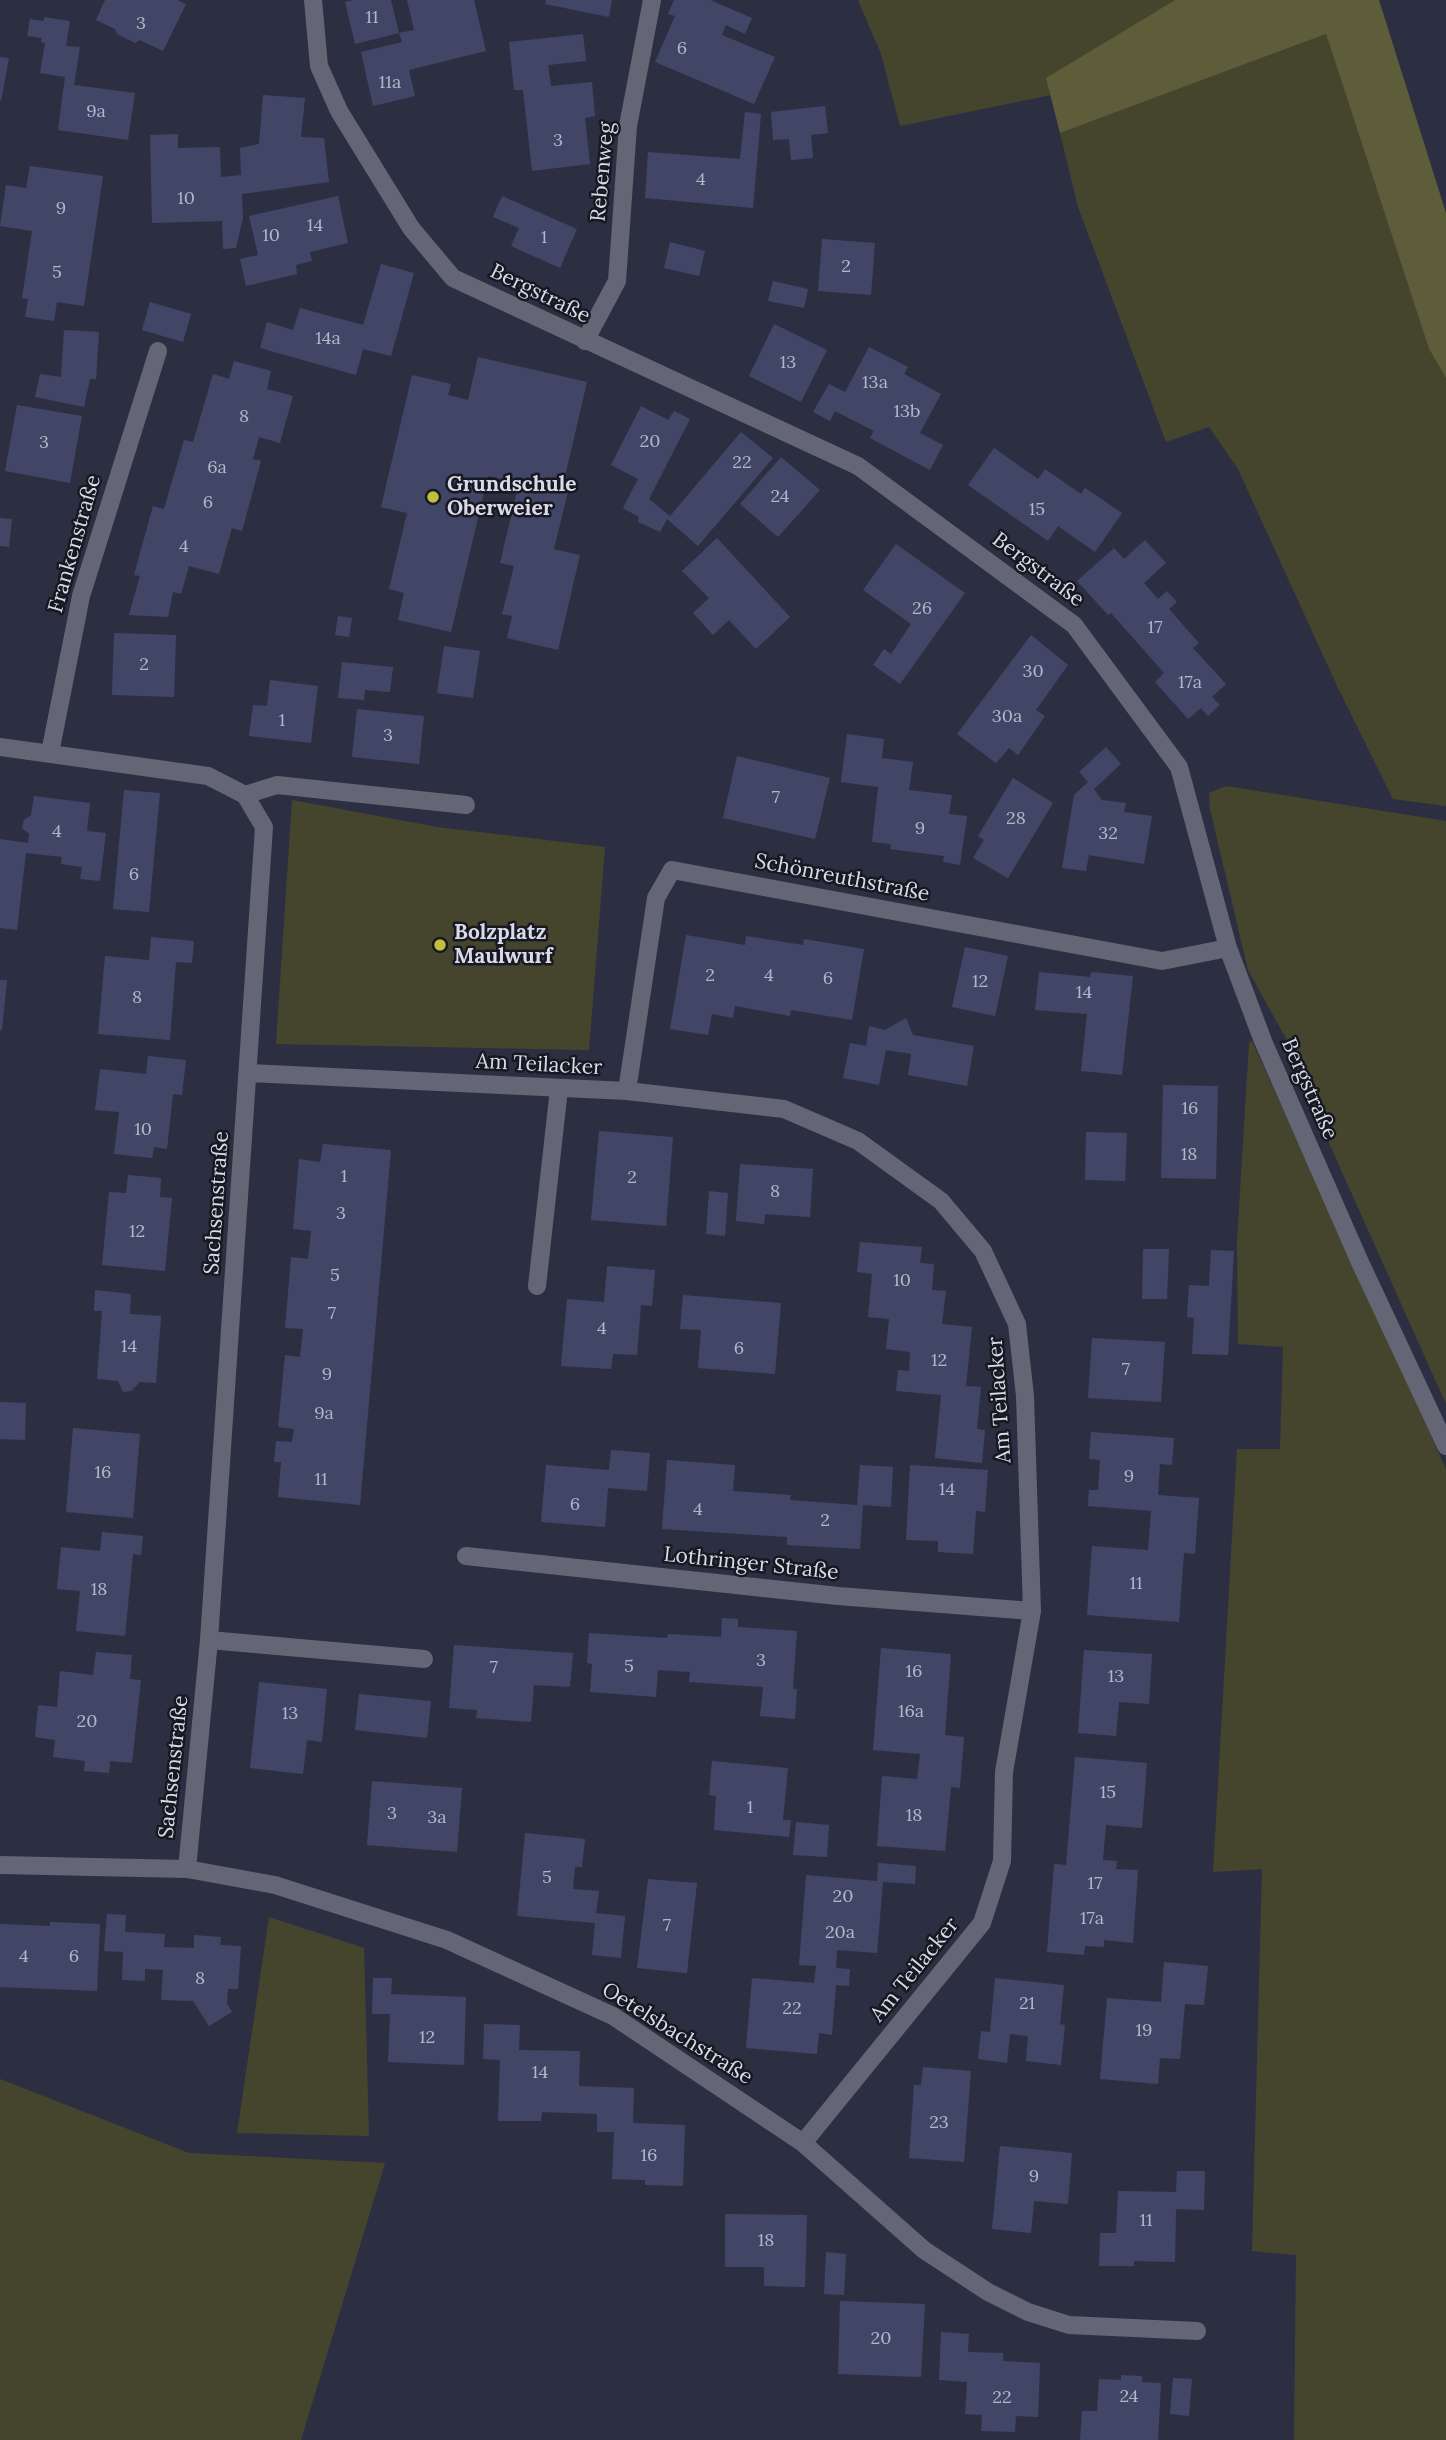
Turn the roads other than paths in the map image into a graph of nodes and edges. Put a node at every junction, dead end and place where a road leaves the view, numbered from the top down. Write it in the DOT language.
graph roads {
  1 [pos="313,0"];
  2 [pos="652,0"];
  3 [pos="585,341"];
  4 [pos="158,351"];
  5 [pos="0,747"];
  6 [pos="50,753"];
  7 [pos="245,796"];
  8 [pos="466,805"];
  9 [pos="1228,948"];
  10 [pos="249,1073"];
  11 [pos="559,1089"];
  12 [pos="627,1091"];
  13 [pos="537,1286"];
  14 [pos="1446,1446"];
  15 [pos="466,1556"];
  16 [pos="1032,1611"];
  17 [pos="209,1640"];
  18 [pos="424,1659"];
  19 [pos="0,1865"];
  20 [pos="187,1868"];
  21 [pos="803,2143"];
  22 [pos="1197,2331"];
  1 -- 3 [label="street, Bergstraße"];
  2 -- 3 [label="street, Rebenweg"];
  3 -- 9 [label="street, Bergstraße"];
  4 -- 6 [label="street, Frankenstraße"];
  5 -- 6 [label="street"];
  6 -- 7 [label="street"];
  7 -- 8 [label="street"];
  7 -- 10 [label="street, Sachsenstraße"];
  9 -- 12 [label="street, Schönreuthstraße"];
  9 -- 14 [label="street, Bergstraße"];
  10 -- 11 [label="street, Am Teilacker"];
  10 -- 17 [label="street, Sachsenstraße"];
  11 -- 12 [label="street, Am Teilacker"];
  11 -- 13 [label="street"];
  12 -- 16 [label="street, Am Teilacker"];
  15 -- 16 [label="street, Lothringer Straße"];
  16 -- 21 [label="street, Am Teilacker"];
  17 -- 18 [label="street"];
  17 -- 20 [label="street, Sachsenstraße"];
  19 -- 20 [label="street, Oetelsbachstraße"];
  20 -- 21 [label="street, Oetelsbachstraße"];
  21 -- 22 [label="street, Oetelsbachstraße"];
}
